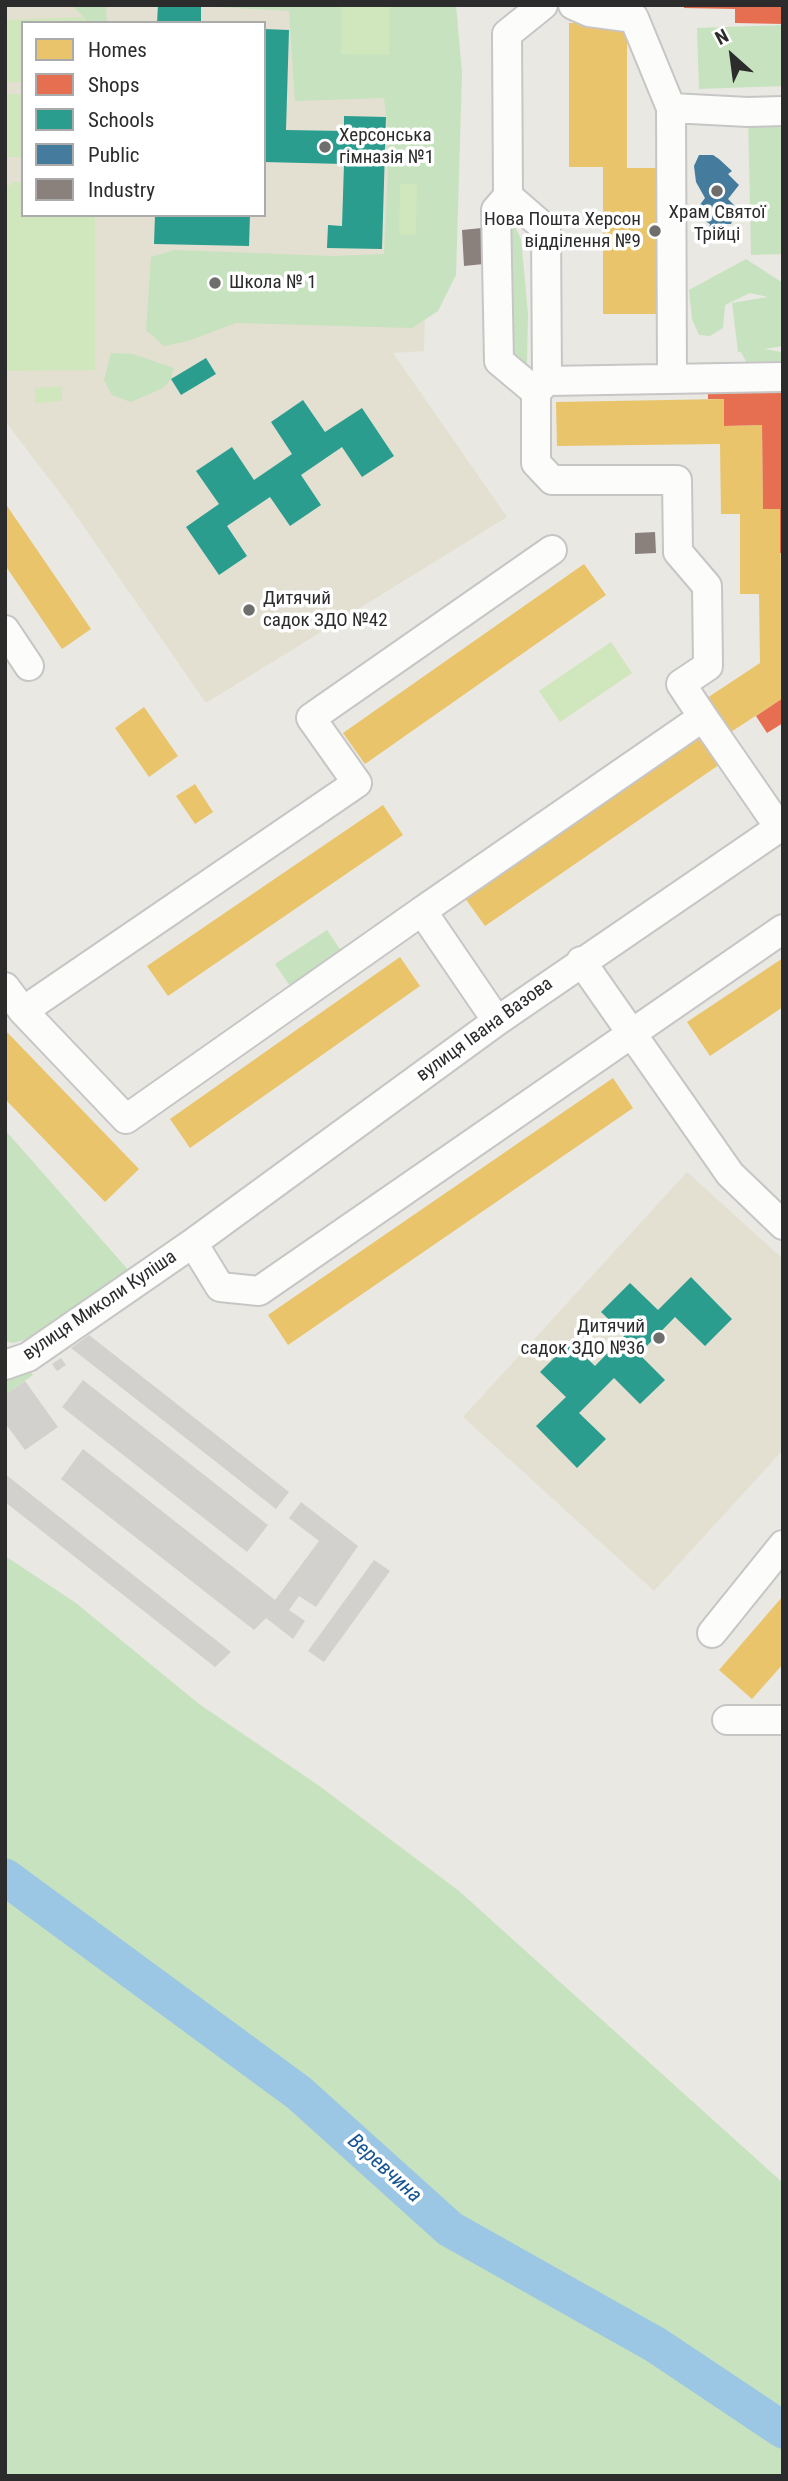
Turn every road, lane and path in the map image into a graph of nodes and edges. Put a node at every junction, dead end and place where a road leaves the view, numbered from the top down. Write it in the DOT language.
graph roads {
  1 [pos="542,5"];
  2 [pos="573,5"];
  3 [pos="671,108"];
  4 [pos="783,111"];
  5 [pos="509,196"];
  6 [pos="783,377"];
  7 [pos="672,379"];
  8 [pos="541,386"];
  9 [pos="552,550"];
  10 [pos="5,630"];
  11 [pos="29,666"];
  12 [pos="703,718"];
  13 [pos="781,826"];
  14 [pos="422,912"];
  15 [pos="783,929"];
  16 [pos="582,961"];
  17 [pos="5,987"];
  18 [pos="23,1010"];
  19 [pos="497,1021"];
  20 [pos="632,1033"];
  21 [pos="783,1225"];
  22 [pos="193,1243"];
  23 [pos="5,1365"];
  24 [pos="783,1545"];
  25 [pos="712,1633"];
  26 [pos="727,1720"];
  27 [pos="783,1720"];
  1 -- 5 [label="street"];
  2 -- 3 [label="street"];
  3 -- 4 [label="street"];
  3 -- 7 [label="street"];
  5 -- 8 [label="street"];
  5 -- 8 [label="street"];
  6 -- 7 [label="street"];
  7 -- 8 [label="street"];
  8 -- 12 [label="street"];
  9 -- 18 [label="street"];
  10 -- 11 [label="street"];
  12 -- 13 [label="street"];
  12 -- 14 [label="street"];
  13 -- 16 [label="street, вулиця Івана Вазова"];
  14 -- 18 [label="street"];
  14 -- 19 [label="street"];
  15 -- 20 [label="street"];
  16 -- 19 [label="street, вулиця Івана Вазова"];
  16 -- 20 [label="street"];
  17 -- 18 [label="street"];
  19 -- 22 [label="street, вулиця Івана Вазова"];
  20 -- 21 [label="street"];
  20 -- 22 [label="street"];
  22 -- 23 [label="street, вулиця Миколи Куліша"];
  24 -- 25 [label="street"];
  26 -- 27 [label="street"];
}
